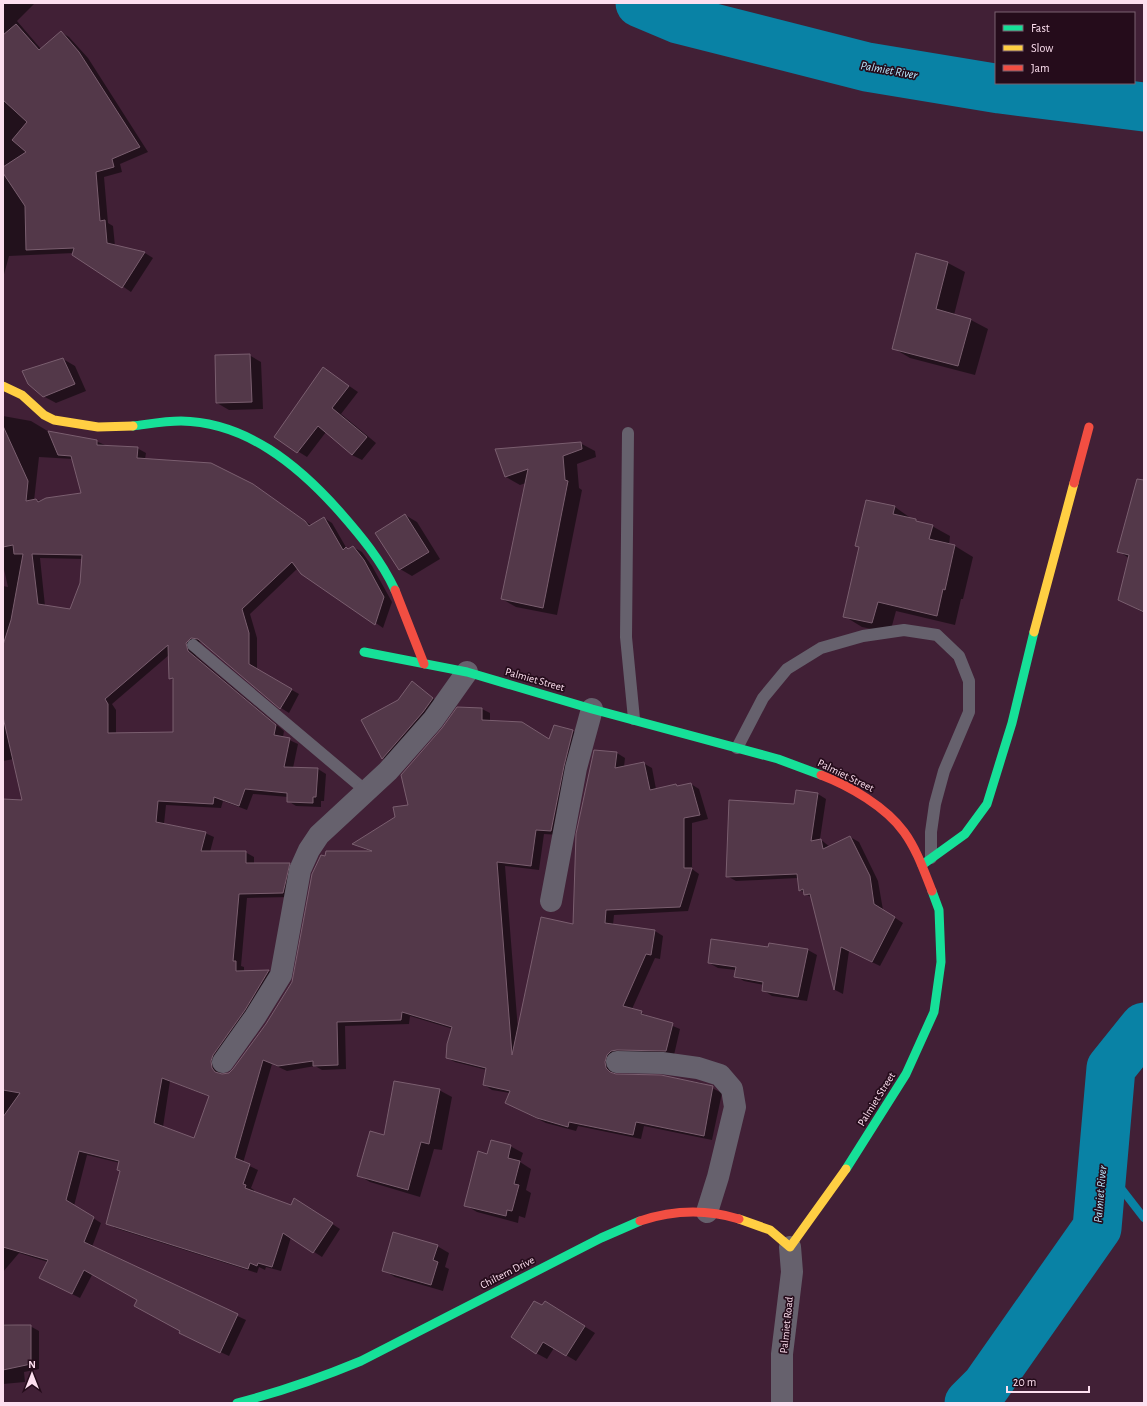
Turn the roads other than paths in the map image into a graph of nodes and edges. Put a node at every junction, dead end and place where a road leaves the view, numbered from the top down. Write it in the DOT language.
graph roads {
  1 [pos="3,386"];
  2 [pos="1089,427"];
  3 [pos="628,433"];
  4 [pos="193,645"];
  5 [pos="364,652"];
  6 [pos="424,664"];
  7 [pos="467,672"];
  8 [pos="592,709"];
  9 [pos="634,719"];
  10 [pos="737,748"];
  11 [pos="366,791"];
  12 [pos="926,862"];
  13 [pos="551,901"];
  14 [pos="222,1062"];
  15 [pos="617,1062"];
  16 [pos="707,1212"];
  17 [pos="790,1247"];
  18 [pos="237,1403"];
  19 [pos="782,1403"];
  1 -- 6 [label="street"];
  2 -- 12 [label="street"];
  3 -- 9 [label="lane"];
  4 -- 11 [label="lane"];
  5 -- 6 [label="street, Palmiet Street"];
  6 -- 7 [label="street, Palmiet Street"];
  7 -- 8 [label="street, Palmiet Street"];
  7 -- 11 [label="street"];
  8 -- 9 [label="street, Palmiet Street"];
  8 -- 13 [label="street"];
  9 -- 10 [label="street, Palmiet Street"];
  10 -- 12 [label="street, Palmiet Street"];
  10 -- 12 [label="lane"];
  11 -- 14 [label="street"];
  12 -- 17 [label="street, Palmiet Street"];
  15 -- 16 [label="street"];
  16 -- 17 [label="street, Chiltern Drive"];
  16 -- 18 [label="street, Chiltern Drive"];
  17 -- 19 [label="street, Palmiet Road"];
}
